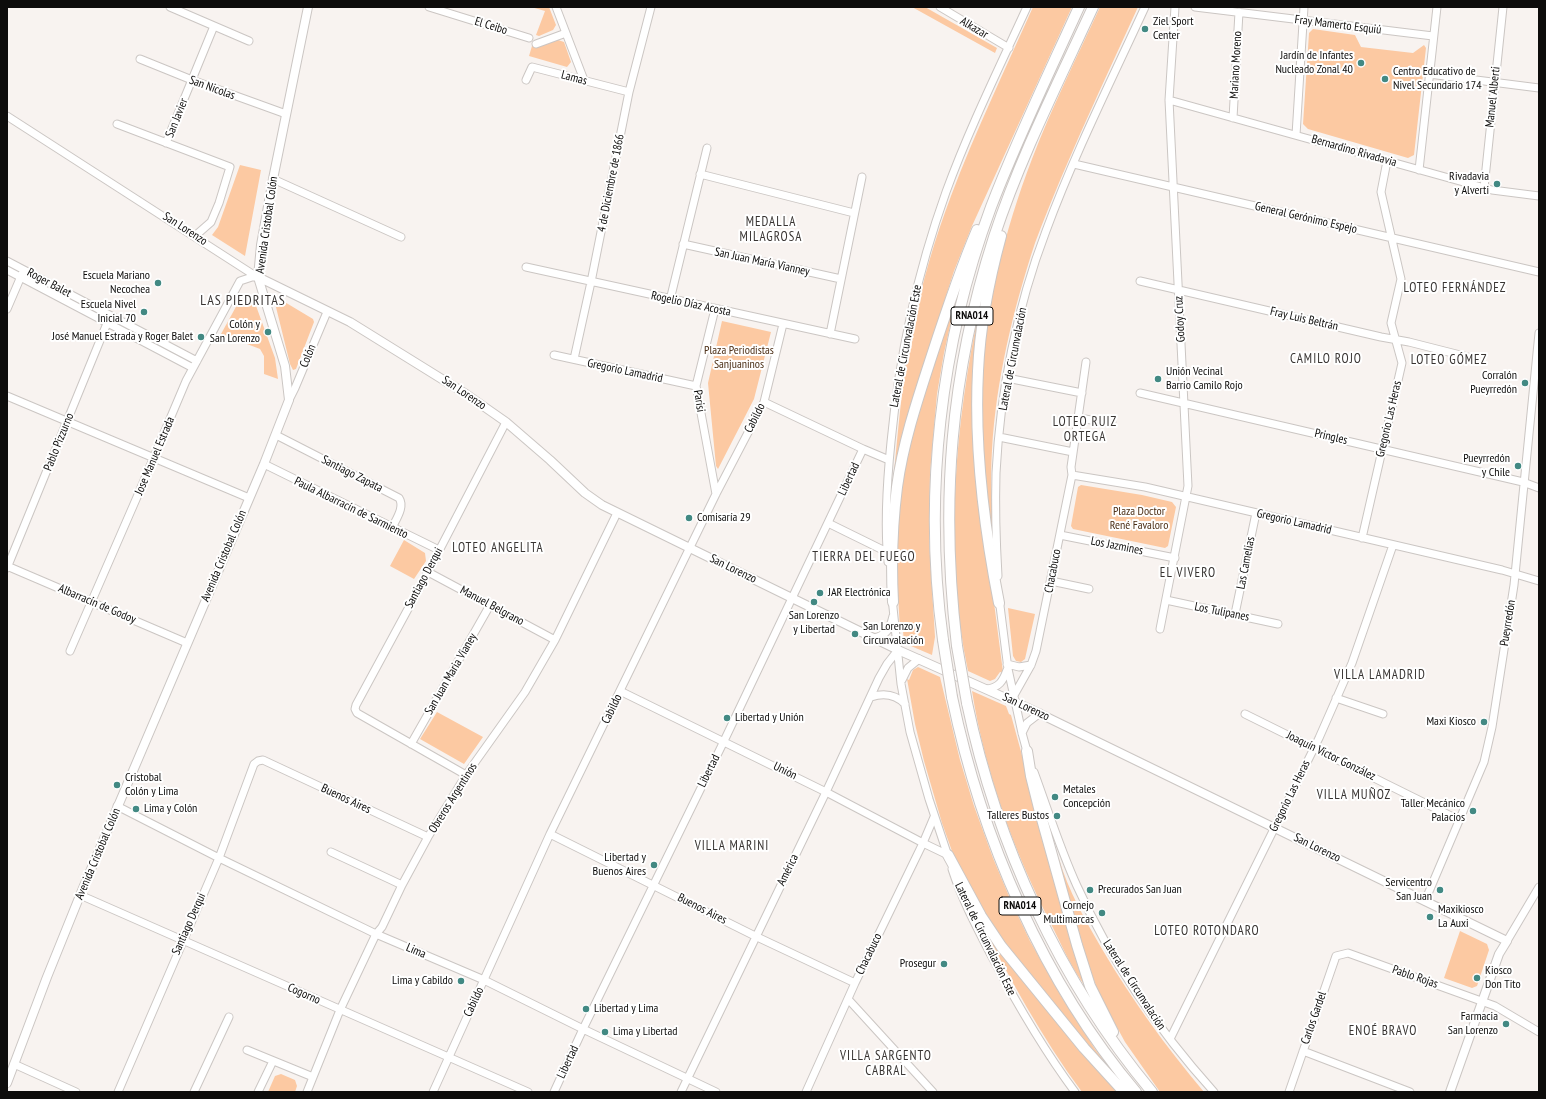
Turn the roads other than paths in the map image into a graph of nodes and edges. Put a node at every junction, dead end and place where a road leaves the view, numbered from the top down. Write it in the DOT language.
graph roads {
  1 [pos="170,7"];
  2 [pos="308,7"];
  3 [pos="429,7"];
  4 [pos="556,7"];
  5 [pos="651,7"];
  6 [pos="940,7"];
  7 [pos="1027,7"];
  8 [pos="1079,7"];
  9 [pos="1093,7"];
  10 [pos="1145,7"];
  11 [pos="1175,7"];
  12 [pos="1195,7"];
  13 [pos="1304,7"];
  14 [pos="1436,7"];
  15 [pos="1503,7"];
  16 [pos="1239,12"];
  17 [pos="1303,20"];
  18 [pos="214,26"];
  19 [pos="566,33"];
  20 [pos="1433,36"];
  21 [pos="529,38"];
  22 [pos="250,41"];
  23 [pos="536,44"];
  24 [pos="1009,48"];
  25 [pos="140,59"];
  26 [pos="1429,74"];
  27 [pos="192,80"];
  28 [pos="526,80"];
  29 [pos="584,80"];
  30 [pos="1495,82"];
  31 [pos="1539,88"];
  32 [pos="629,92"];
  33 [pos="1169,100"];
  34 [pos="286,114"];
  35 [pos="7,116"];
  36 [pos="1233,118"];
  37 [pos="118,124"];
  38 [pos="1296,135"];
  39 [pos="166,143"];
  40 [pos="707,148"];
  41 [pos="1024,159"];
  42 [pos="1387,161"];
  43 [pos="1074,164"];
  44 [pos="1008,165"];
  45 [pos="1419,170"];
  46 [pos="700,174"];
  47 [pos="862,177"];
  48 [pos="273,179"];
  49 [pos="1174,187"];
  50 [pos="1484,188"];
  51 [pos="1539,196"];
  52 [pos="854,213"];
  53 [pos="195,236"];
  54 [pos="401,237"];
  55 [pos="1391,238"];
  56 [pos="683,244"];
  57 [pos="7,261"];
  58 [pos="526,267"];
  59 [pos="7,270"];
  60 [pos="23,270"];
  61 [pos="1539,272"];
  62 [pos="20,277"];
  63 [pos="258,277"];
  64 [pos="841,279"];
  65 [pos="1140,281"];
  66 [pos="591,282"];
  67 [pos="1178,290"];
  68 [pos="670,300"];
  69 [pos="7,309"];
  70 [pos="715,309"];
  71 [pos="327,312"];
  72 [pos="110,316"];
  73 [pos="107,323"];
  74 [pos="783,324"];
  75 [pos="1539,333"];
  76 [pos="830,334"];
  77 [pos="855,339"];
  78 [pos="1395,340"];
  79 [pos="1538,351"];
  80 [pos="554,355"];
  81 [pos="1468,357"];
  82 [pos="574,359"];
  83 [pos="1086,362"];
  84 [pos="195,364"];
  85 [pos="1007,378"];
  86 [pos="696,386"];
  87 [pos="1082,393"];
  88 [pos="1140,393"];
  89 [pos="7,396"];
  90 [pos="289,400"];
  91 [pos="764,402"];
  92 [pos="1184,403"];
  93 [pos="1078,418"];
  94 [pos="506,422"];
  95 [pos="66,423"];
  96 [pos="1112,423"];
  97 [pos="276,435"];
  98 [pos="999,437"];
  99 [pos="863,449"];
  100 [pos="1382,449"];
  101 [pos="1073,452"];
  102 [pos="154,458"];
  103 [pos="889,460"];
  104 [pos="264,464"];
  105 [pos="1072,475"];
  106 [pos="1523,482"];
  107 [pos="1539,488"];
  108 [pos="716,494"];
  109 [pos="1187,497"];
  110 [pos="249,498"];
  111 [pos="617,513"];
  112 [pos="1256,513"];
  113 [pos="828,523"];
  114 [pos="392,528"];
  115 [pos="1060,535"];
  116 [pos="1362,538"];
  117 [pos="1393,545"];
  118 [pos="690,548"];
  119 [pos="439,550"];
  120 [pos="887,552"];
  121 [pos="1175,558"];
  122 [pos="7,567"];
  123 [pos="428,572"];
  124 [pos="1515,574"];
  125 [pos="1051,581"];
  126 [pos="1539,581"];
  127 [pos="1089,589"];
  128 [pos="791,598"];
  129 [pos="1166,600"];
  130 [pos="92,602"];
  131 [pos="893,602"];
  132 [pos="999,603"];
  133 [pos="490,605"];
  134 [pos="1235,614"];
  135 [pos="893,616"];
  136 [pos="1278,624"];
  137 [pos="1160,629"];
  138 [pos="874,638"];
  139 [pos="555,640"];
  140 [pos="187,643"];
  141 [pos="898,650"];
  142 [pos="70,651"];
  143 [pos="918,659"];
  144 [pos="1031,665"];
  145 [pos="1007,666"];
  146 [pos="901,684"];
  147 [pos="986,689"];
  148 [pos="620,691"];
  149 [pos="870,697"];
  150 [pos="1336,698"];
  151 [pos="1014,699"];
  152 [pos="905,704"];
  153 [pos="1040,713"];
  154 [pos="1245,714"];
  155 [pos="1383,714"];
  156 [pos="1022,733"];
  157 [pos="724,741"];
  158 [pos="411,744"];
  159 [pos="1314,748"];
  160 [pos="1027,751"];
  161 [pos="263,760"];
  162 [pos="466,775"];
  163 [pos="826,792"];
  164 [pos="117,806"];
  165 [pos="934,816"];
  166 [pos="1460,820"];
  167 [pos="1274,828"];
  168 [pos="550,834"];
  169 [pos="428,837"];
  170 [pos="923,843"];
  171 [pos="331,852"];
  172 [pos="948,855"];
  173 [pos="218,858"];
  174 [pos="402,885"];
  175 [pos="654,885"];
  176 [pos="1539,887"];
  177 [pos="80,895"];
  178 [pos="1425,901"];
  179 [pos="376,934"];
  180 [pos="756,936"];
  181 [pos="182,940"];
  182 [pos="1507,941"];
  183 [pos="1348,953"];
  184 [pos="484,980"];
  185 [pos="855,983"];
  186 [pos="848,999"];
  187 [pos="1482,1001"];
  188 [pos="340,1010"];
  189 [pos="229,1017"];
  190 [pos="583,1029"];
  191 [pos="1539,1032"];
  192 [pos="1170,1039"];
  193 [pos="247,1050"];
  194 [pos="1303,1051"];
  195 [pos="449,1057"];
  196 [pos="273,1061"];
  197 [pos="14,1064"];
  198 [pos="1130,1064"];
  199 [pos="313,1077"];
  200 [pos="687,1078"];
  201 [pos="7,1083"];
  202 [pos="76,1092"];
  203 [pos="118,1092"];
  204 [pos="194,1092"];
  205 [pos="258,1092"];
  206 [pos="307,1092"];
  207 [pos="434,1092"];
  208 [pos="528,1092"];
  209 [pos="554,1092"];
  210 [pos="681,1092"];
  211 [pos="716,1092"];
  212 [pos="806,1092"];
  213 [pos="934,1092"];
  214 [pos="1075,1092"];
  215 [pos="1124,1092"];
  216 [pos="1136,1092"];
  217 [pos="1152,1092"];
  218 [pos="1214,1092"];
  219 [pos="1289,1092"];
  220 [pos="1410,1092"];
  221 [pos="1450,1092"];
  1 -- 18 [label="street"];
  2 -- 34 [label="main road, Avenida Cristobal Colón"];
  3 -- 21 [label="street, El Ceibo"];
  4 -- 19 [label="street"];
  5 -- 32 [label="street, 4 de Diciembre de 1866"];
  6 -- 24 [label="street, Alkazar"];
  7 -- 24 [label="street, Lateral de Circunvalación Este"];
  8 -- 44 [label="highway, RNA014"];
  9 -- 41 [label="highway, RNA014"];
  10 -- 43 [label="street, Lateral de Circunvalación"];
  11 -- 33 [label="street, Godoy Cruz"];
  12 -- 16 [label="street, Fray Mamerto Esquiú"];
  13 -- 17 [label="street"];
  14 -- 20 [label="street"];
  15 -- 30 [label="street, Manuel Alberti"];
  16 -- 17 [label="street, Fray Mamerto Esquiú"];
  16 -- 36 [label="street, Mariano Moreno"];
  17 -- 20 [label="street, Fray Mamerto Esquiú"];
  17 -- 38 [label="street"];
  18 -- 22 [label="street"];
  18 -- 27 [label="street, San Javier"];
  19 -- 23 [label="street"];
  19 -- 29 [label="street"];
  20 -- 26 [label="street"];
  24 -- 103 [label="street, Lateral de Circunvalación Este"];
  25 -- 27 [label="street, San Nicolas"];
  26 -- 30 [label="street"];
  26 -- 45 [label="street"];
  27 -- 34 [label="street, San Nicolas"];
  27 -- 39 [label="street, San Javier"];
  28 -- 29 [label="street, Lamas"];
  29 -- 32 [label="street, Lamas"];
  30 -- 31 [label="street"];
  30 -- 50 [label="street, Manuel Alberti"];
  32 -- 66 [label="street, 4 de Diciembre de 1866"];
  33 -- 36 [label="street, Bernardino Rivadavia"];
  33 -- 49 [label="street, Godoy Cruz"];
  34 -- 48 [label="main road, Avenida Cristobal Colón"];
  35 -- 53 [label="street, San Lorenzo"];
  36 -- 38 [label="street, Bernardino Rivadavia"];
  37 -- 39 [label="street"];
  38 -- 42 [label="street, Bernardino Rivadavia"];
  39 -- 53 [label="street"];
  40 -- 46 [label="street"];
  41 -- 132 [label="highway"];
  41 -- 198 [label="highway, RNA014, bridge"];
  42 -- 45 [label="street, Bernardino Rivadavia"];
  42 -- 55 [label="street, Gregorio Las Heras"];
  43 -- 49 [label="street, General Gerónimo Espejo"];
  43 -- 85 [label="street, Lateral de Circunvalación"];
  44 -- 131 [label="highway"];
  44 -- 216 [label="highway, RNA014, bridge"];
  45 -- 50 [label="street, Bernardino Rivadavia"];
  46 -- 52 [label="street"];
  46 -- 56 [label="street"];
  47 -- 52 [label="street"];
  48 -- 54 [label="street"];
  48 -- 63 [label="main road, Avenida Cristobal Colón"];
  49 -- 55 [label="street, General Gerónimo Espejo"];
  49 -- 67 [label="street, Godoy Cruz"];
  50 -- 51 [label="street, Bernardino Rivadavia"];
  52 -- 64 [label="street"];
  53 -- 63 [label="street, San Lorenzo"];
  55 -- 61 [label="street, General Gerónimo Espejo"];
  55 -- 78 [label="street, Gregorio Las Heras"];
  56 -- 64 [label="street, San Juan María Vianney"];
  56 -- 68 [label="street"];
  57 -- 60 [label="street, Roger Balet"];
  58 -- 66 [label="street, Rogelio Díaz Acosta"];
  59 -- 62 [label="street, Roger Balet"];
  60 -- 62 [label="street"];
  60 -- 72 [label="street, Roger Balet"];
  62 -- 69 [label="street"];
  62 -- 73 [label="street, Roger Balet"];
  63 -- 71 [label="main road, San Lorenzo"];
  63 -- 84 [label="street, Jose Manuel Estrada"];
  63 -- 90 [label="main road, Avenida Cristobal Colón"];
  64 -- 76 [label="street"];
  65 -- 67 [label="street, Fray Luis Beltrán"];
  66 -- 68 [label="street, Rogelio Díaz Acosta"];
  66 -- 82 [label="street, 4 de Diciembre de 1866"];
  67 -- 78 [label="street, Fray Luis Beltrán"];
  67 -- 92 [label="street, Godoy Cruz"];
  68 -- 70 [label="street, Rogelio Díaz Acosta"];
  70 -- 74 [label="street, Rogelio Díaz Acosta"];
  70 -- 86 [label="street, Parisi"];
  71 -- 90 [label="street, Colón"];
  71 -- 94 [label="main road, San Lorenzo"];
  72 -- 73 [label="street, Pablo Pizzurno"];
  72 -- 84 [label="street, Roger Balet"];
  73 -- 84 [label="street, Roger Balet"];
  73 -- 95 [label="street, Pablo Pizzurno"];
  74 -- 76 [label="street, Rogelio Díaz Acosta"];
  74 -- 91 [label="street, Cabildo"];
  75 -- 79 [label="street, Pueyrredón"];
  76 -- 77 [label="street, Rogelio Díaz Acosta"];
  78 -- 81 [label="street, Fray Luis Beltrán"];
  78 -- 100 [label="street, Gregorio Las Heras"];
  79 -- 106 [label="street, Pueyrredón"];
  80 -- 82 [label="street, Gregorio Lamadrid"];
  82 -- 86 [label="street, Gregorio Lamadrid"];
  83 -- 87 [label="street, Chacabuco"];
  84 -- 102 [label="street, Jose Manuel Estrada"];
  85 -- 87 [label="street"];
  85 -- 98 [label="street, Lateral de Circunvalación"];
  86 -- 108 [label="street, Parisi"];
  87 -- 93 [label="street, Chacabuco"];
  88 -- 92 [label="street, Pringles"];
  89 -- 95 [label="street"];
  90 -- 97 [label="main road, Avenida Cristobal Colón"];
  91 -- 99 [label="street"];
  91 -- 108 [label="street, Cabildo"];
  92 -- 100 [label="street, Pringles"];
  92 -- 109 [label="street, Godoy Cruz"];
  93 -- 96 [label="street"];
  93 -- 101 [label="street, Chacabuco"];
  94 -- 111 [label="main road, San Lorenzo"];
  94 -- 119 [label="street, Santiago Derqui"];
  95 -- 102 [label="street"];
  95 -- 122 [label="street, Pablo Pizzurno"];
  97 -- 104 [label="main road, Avenida Cristobal Colón"];
  97 -- 114 [label="street, Santiago Zapata"];
  98 -- 101 [label="street"];
  98 -- 132 [label="street, Lateral de Circunvalación"];
  99 -- 103 [label="street"];
  99 -- 113 [label="street, Libertad"];
  100 -- 106 [label="street, Pringles"];
  100 -- 116 [label="street, Gregorio Las Heras"];
  101 -- 105 [label="street, Chacabuco"];
  102 -- 110 [label="street"];
  102 -- 130 [label="street, Jose Manuel Estrada"];
  103 -- 120 [label="street, Lateral de Circunvalación Este"];
  104 -- 110 [label="main road, Avenida Cristobal Colón"];
  104 -- 114 [label="street, Paula Albarracín de Sarmiento"];
  105 -- 109 [label="street, Gregorio Lamadrid"];
  105 -- 115 [label="street, Chacabuco"];
  106 -- 107 [label="street, Pringles"];
  106 -- 124 [label="street, Pueyrredón"];
  108 -- 118 [label="street, Cabildo"];
  109 -- 112 [label="street, Gregorio Lamadrid"];
  109 -- 121 [label="street, Godoy Cruz"];
  110 -- 140 [label="main road, Avenida Cristobal Colón"];
  111 -- 118 [label="main road, San Lorenzo"];
  111 -- 139 [label="street, Obreros Argentinos"];
  112 -- 116 [label="street, Gregorio Lamadrid"];
  112 -- 134 [label="street, Las Camelias"];
  113 -- 120 [label="street"];
  113 -- 128 [label="street, Libertad"];
  114 -- 119 [label="street, Paula Albarracín de Sarmiento"];
  115 -- 121 [label="street, Los Jazmines"];
  115 -- 125 [label="street, Chacabuco"];
  116 -- 117 [label="street, Gregorio Lamadrid"];
  117 -- 124 [label="street, Gregorio Lamadrid"];
  117 -- 150 [label="street, Gregorio Las Heras"];
  118 -- 128 [label="main road, San Lorenzo"];
  118 -- 148 [label="street, Cabildo"];
  119 -- 123 [label="street, Santiago Derqui"];
  120 -- 131 [label="street, Lateral de Circunvalación Este"];
  121 -- 129 [label="street, Godoy Cruz"];
  122 -- 130 [label="street, Albarracín de Godoy"];
  123 -- 133 [label="street, Manuel Belgrano"];
  123 -- 158 [label="street, Santiago Derqui"];
  124 -- 126 [label="street, Gregorio Lamadrid"];
  124 -- 166 [label="street, Pueyrredón"];
  125 -- 127 [label="street"];
  125 -- 144 [label="street, Chacabuco"];
  128 -- 138 [label="main road, San Lorenzo"];
  128 -- 157 [label="street, Libertad"];
  129 -- 134 [label="street, Los Tulipanes"];
  129 -- 137 [label="street, Godoy Cruz"];
  130 -- 140 [label="street, Albarracín de Godoy"];
  130 -- 142 [label="street, Jose Manuel Estrada"];
  131 -- 135 [label="street, Lateral de Circunvalación Este"];
  132 -- 145 [label="street, Lateral de Circunvalación"];
  133 -- 139 [label="street, Manuel Belgrano"];
  133 -- 158 [label="street, San Juan Maria Vianey"];
  134 -- 136 [label="street, Los Tulipanes"];
  135 -- 138 [label="street"];
  135 -- 141 [label="street, Lateral de Circunvalación Este"];
  138 -- 141 [label="main road, San Lorenzo"];
  139 -- 162 [label="street, Obreros Argentinos"];
  140 -- 164 [label="main road, Avenida Cristobal Colón"];
  141 -- 143 [label="main road, San Lorenzo"];
  141 -- 146 [label="street, Lateral de Circunvalación Este"];
  141 -- 149 [label="street, América"];
  143 -- 146 [label="street"];
  143 -- 147 [label="main road, San Lorenzo"];
  144 -- 145 [label="street"];
  144 -- 151 [label="street, Chacabuco"];
  145 -- 147 [label="street"];
  145 -- 151 [label="street, Lateral de Circunvalación"];
  146 -- 152 [label="street, Lateral de Circunvalación Este"];
  147 -- 151 [label="main road, San Lorenzo"];
  148 -- 157 [label="street, Unión"];
  148 -- 168 [label="street, Cabildo"];
  149 -- 152 [label="street"];
  149 -- 163 [label="street, América"];
  150 -- 155 [label="street"];
  150 -- 159 [label="street, Gregorio Las Heras"];
  151 -- 153 [label="main road, San Lorenzo"];
  151 -- 156 [label="street, Lateral de Circunvalación"];
  152 -- 165 [label="street, Lateral de Circunvalación Este"];
  153 -- 156 [label="street"];
  153 -- 167 [label="main road, San Lorenzo"];
  154 -- 159 [label="street, Joaquín Víctor González"];
  156 -- 160 [label="street, Lateral de Circunvalación"];
  157 -- 163 [label="street, Unión"];
  157 -- 175 [label="street, Libertad"];
  158 -- 162 [label="street"];
  159 -- 166 [label="street, Joaquín Víctor González"];
  159 -- 167 [label="street, Gregorio Las Heras"];
  160 -- 192 [label="street, Lateral de Circunvalación"];
  160 -- 198 [label="highway"];
  161 -- 169 [label="street, Buenos Aires"];
  161 -- 173 [label="street, Santiago Derqui"];
  162 -- 169 [label="street, Obreros Argentinos"];
  163 -- 170 [label="street, Unión"];
  163 -- 180 [label="street, América"];
  164 -- 173 [label="street, Lima"];
  164 -- 177 [label="main road, Avenida Cristobal Colón"];
  165 -- 170 [label="street, Chacabuco"];
  165 -- 172 [label="street, Lateral de Circunvalación Este"];
  166 -- 178 [label="street, Pueyrredón"];
  167 -- 178 [label="main road, San Lorenzo"];
  167 -- 192 [label="street, Gregorio Las Heras"];
  168 -- 175 [label="street, Buenos Aires"];
  168 -- 184 [label="street, Cabildo"];
  169 -- 174 [label="street, Obreros Argentinos"];
  170 -- 172 [label="street, Unión"];
  170 -- 185 [label="street, Chacabuco"];
  171 -- 174 [label="street"];
  172 -- 214 [label="street, Lateral de Circunvalación Este"];
  172 -- 215 [label="highway"];
  173 -- 179 [label="street, Lima"];
  173 -- 181 [label="street, Santiago Derqui"];
  174 -- 179 [label="street, Obreros Argentinos"];
  175 -- 180 [label="street, Buenos Aires"];
  175 -- 190 [label="street, Libertad"];
  176 -- 182 [label="street"];
  177 -- 181 [label="street, Cogorno"];
  177 -- 197 [label="main road, Avenida Cristobal Colón"];
  178 -- 182 [label="main road, San Lorenzo"];
  179 -- 184 [label="street, Lima"];
  179 -- 188 [label="street, Obreros Argentinos"];
  180 -- 185 [label="street, Buenos Aires"];
  180 -- 200 [label="street, América"];
  181 -- 188 [label="street, Cogorno"];
  181 -- 203 [label="street, Santiago Derqui"];
  182 -- 187 [label="main road"];
  183 -- 187 [label="street, Pablo Rojas"];
  183 -- 194 [label="street, Carlos Gardel"];
  184 -- 190 [label="street, Lima"];
  184 -- 195 [label="street, Cabildo"];
  185 -- 186 [label="street, Chacabuco"];
  186 -- 212 [label="street, Chacabuco"];
  186 -- 213 [label="street"];
  187 -- 191 [label="street"];
  187 -- 221 [label="main road"];
  188 -- 195 [label="street, Cogorno"];
  188 -- 199 [label="street, Obreros Argentinos"];
  189 -- 204 [label="street"];
  190 -- 200 [label="street, Lima"];
  190 -- 209 [label="street, Libertad"];
  192 -- 218 [label="street, Lateral de Circunvalación"];
  193 -- 196 [label="street"];
  194 -- 219 [label="street, Carlos Gardel"];
  194 -- 220 [label="street"];
  195 -- 207 [label="street, Cabildo"];
  195 -- 208 [label="street, Cogorno"];
  196 -- 199 [label="street"];
  196 -- 205 [label="street"];
  197 -- 201 [label="main road, Avenida Cristobal Colón"];
  197 -- 202 [label="street"];
  198 -- 217 [label="highway, RNA014"];
  199 -- 206 [label="street, Obreros Argentinos"];
  200 -- 210 [label="street, América"];
  200 -- 211 [label="street, Lima"];
}
